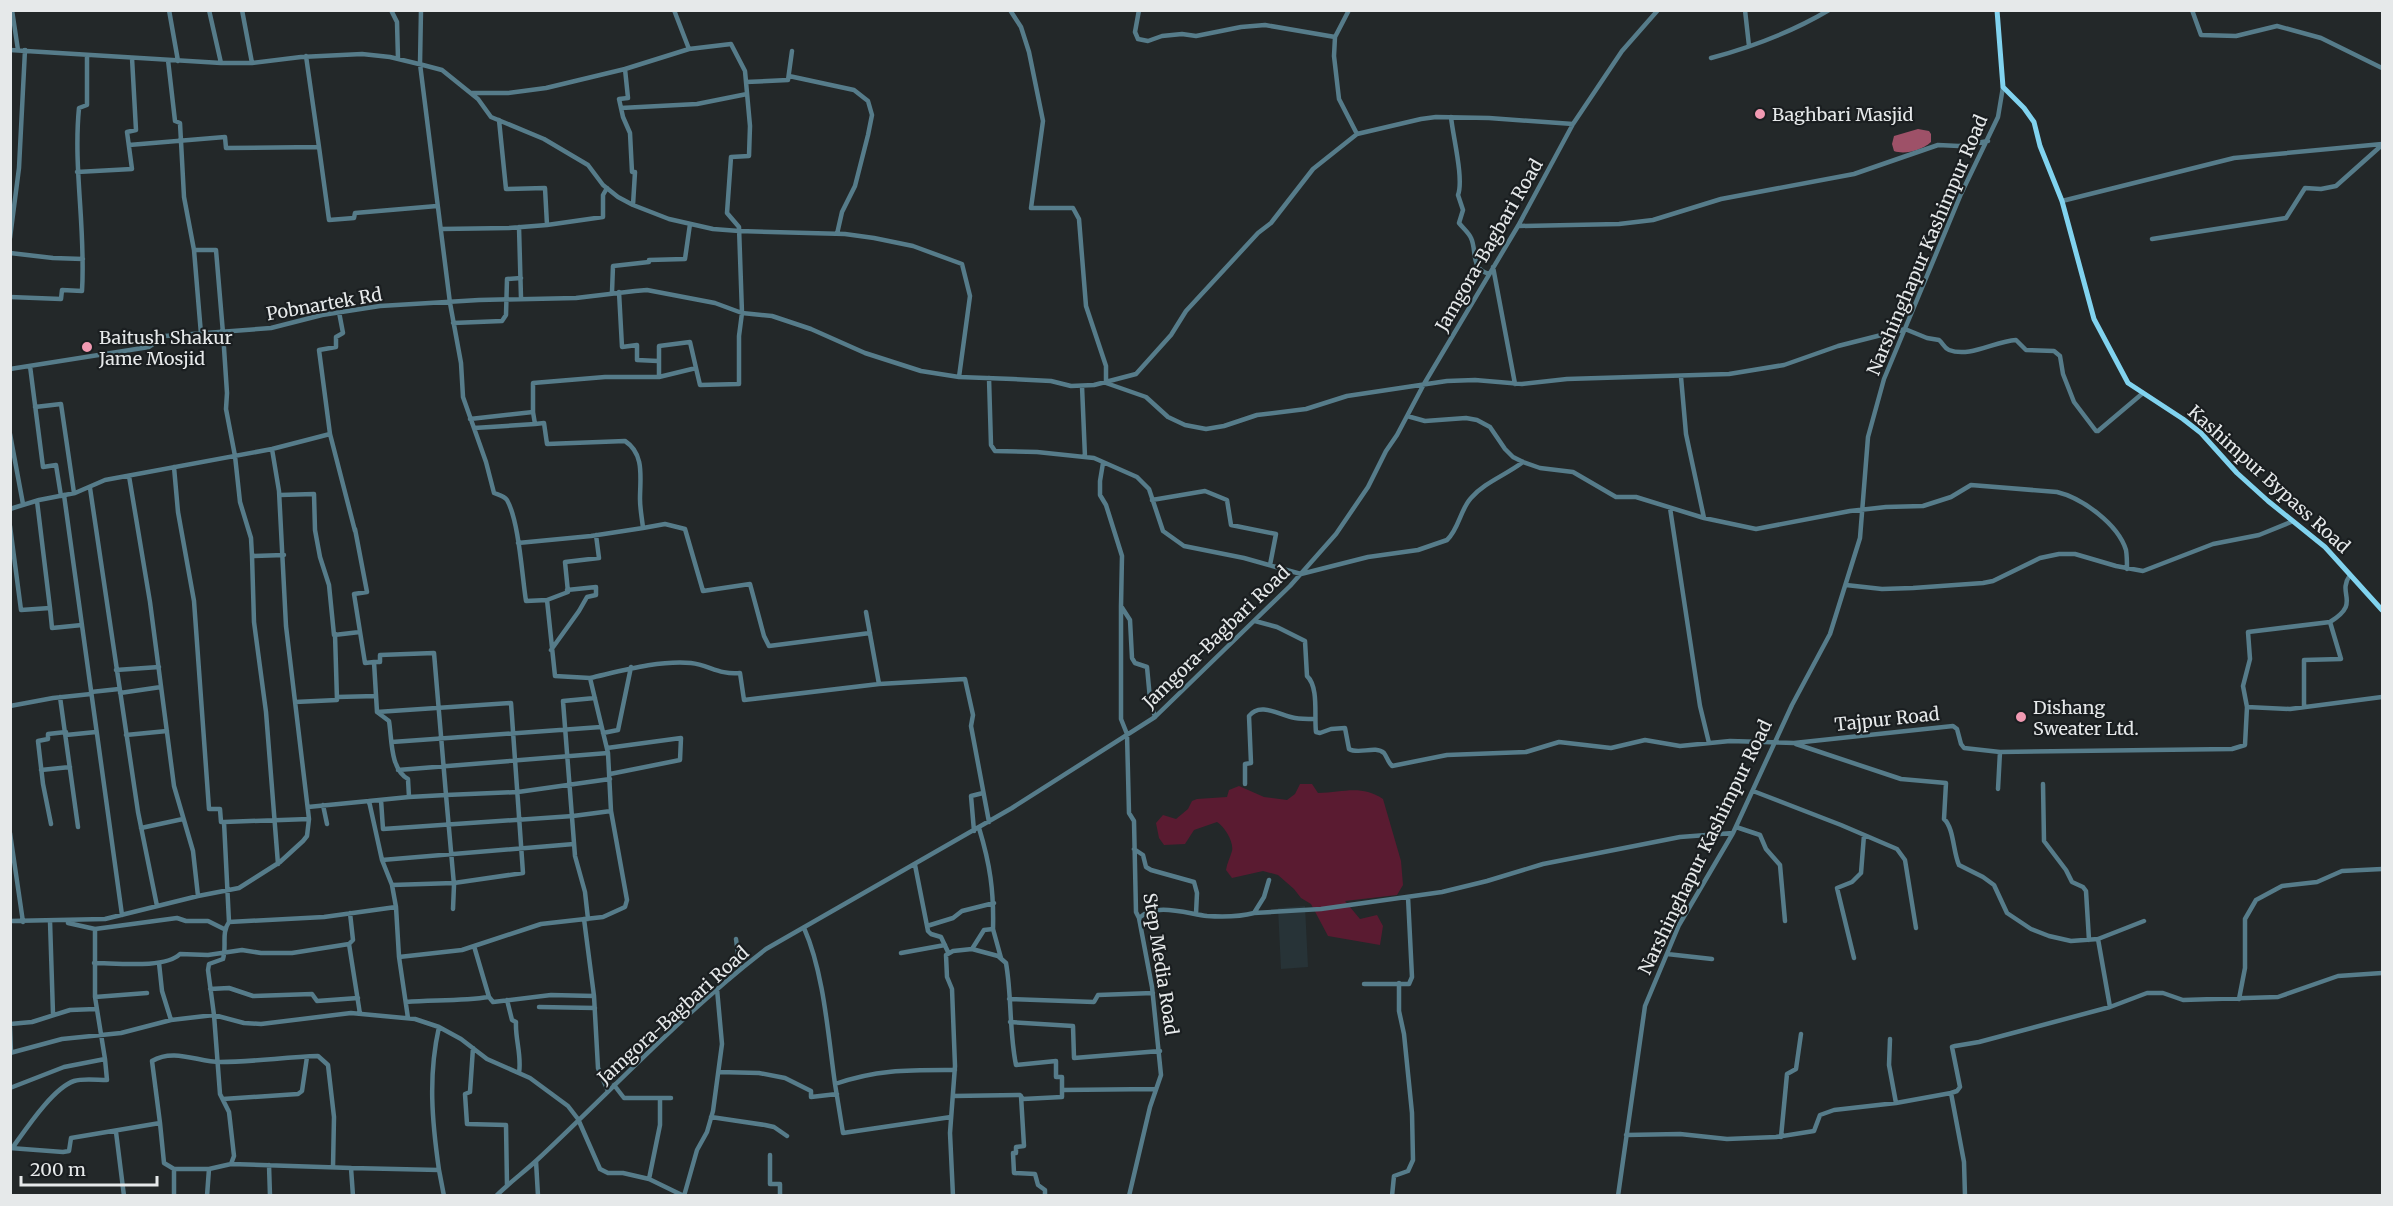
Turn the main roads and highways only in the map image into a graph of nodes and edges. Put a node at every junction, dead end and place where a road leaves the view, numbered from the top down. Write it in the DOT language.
graph roads {
  1 [pos="1997,10"];
  2 [pos="2003,87"];
  3 [pos="2382,610"];
  1 -- 2 [label="main road, Narshinghapur Kashimpur Road"];
  2 -- 3 [label="main road, Kashimpur Bypass Road"];
}
